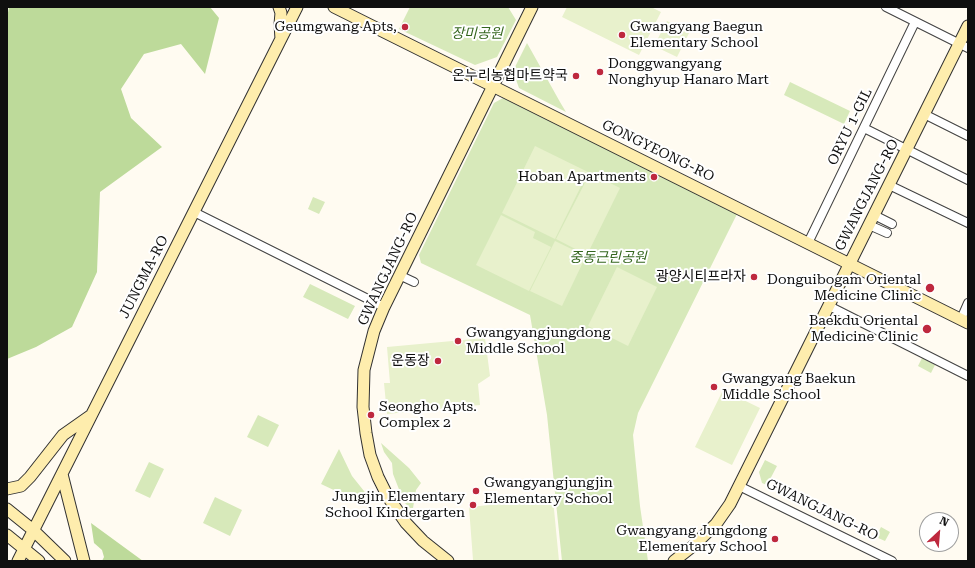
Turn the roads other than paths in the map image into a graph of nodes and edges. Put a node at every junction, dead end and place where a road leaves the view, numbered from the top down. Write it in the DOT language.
graph roads {
  1 [pos="279,7"];
  2 [pos="297,7"];
  3 [pos="334,7"];
  4 [pos="532,7"];
  5 [pos="886,7"];
  6 [pos="915,22"];
  7 [pos="968,26"];
  8 [pos="281,40"];
  9 [pos="964,46"];
  10 [pos="493,86"];
  11 [pos="924,114"];
  12 [pos="864,128"];
  13 [pos="968,136"];
  14 [pos="906,150"];
  15 [pos="968,180"];
  16 [pos="889,185"];
  17 [pos="194,212"];
  18 [pos="871,220"];
  19 [pos="968,223"];
  20 [pos="892,224"];
  21 [pos="887,234"];
  22 [pos="808,243"];
  23 [pos="850,264"];
  24 [pos="399,275"];
  25 [pos="414,282"];
  26 [pos="968,303"];
  27 [pos="828,306"];
  28 [pos="384,307"];
  29 [pos="964,321"];
  30 [pos="968,376"];
  31 [pos="91,416"];
  32 [pos="62,474"];
  33 [pos="739,486"];
  34 [pos="7,489"];
  35 [pos="7,510"];
  36 [pos="33,530"];
  37 [pos="7,535"];
  38 [pos="24,549"];
  39 [pos="18,561"];
  40 [pos="39,561"];
  41 [pos="65,561"];
  42 [pos="84,561"];
  43 [pos="448,561"];
  44 [pos="674,561"];
  45 [pos="892,561"];
  1 -- 8 [label="street"];
  2 -- 8 [label="street, JUNGMA-RO"];
  3 -- 10 [label="street, GONGYEONG-RO"];
  4 -- 10 [label="street, GWANGJANG-RO"];
  5 -- 6 [label="street"];
  6 -- 9 [label="street"];
  6 -- 12 [label="street, ORYU 1-GIL"];
  7 -- 9 [label="street, GWANGJANG-RO"];
  8 -- 17 [label="street, JUNGMA-RO"];
  9 -- 11 [label="street, GWANGJANG-RO"];
  10 -- 22 [label="street, GONGYEONG-RO"];
  10 -- 24 [label="street, GWANGJANG-RO"];
  11 -- 13 [label="street"];
  11 -- 14 [label="street, GWANGJANG-RO"];
  12 -- 14 [label="street"];
  12 -- 22 [label="street, ORYU 1-GIL"];
  14 -- 15 [label="street"];
  14 -- 16 [label="street, GWANGJANG-RO"];
  16 -- 18 [label="street, GWANGJANG-RO"];
  16 -- 19 [label="street"];
  17 -- 28 [label="street"];
  17 -- 31 [label="street, JUNGMA-RO"];
  18 -- 20 [label="street"];
  18 -- 21 [label="street"];
  18 -- 23 [label="street, GWANGJANG-RO"];
  22 -- 23 [label="street, GONGYEONG-RO"];
  23 -- 27 [label="street, GWANGJANG-RO"];
  23 -- 29 [label="street, GONGYEONG-RO"];
  24 -- 25 [label="street"];
  24 -- 28 [label="street, GWANGJANG-RO"];
  26 -- 29 [label="street"];
  27 -- 30 [label="street"];
  27 -- 33 [label="street, GWANGJANG-RO"];
  28 -- 43 [label="street, GWANGJANG-RO"];
  31 -- 32 [label="street, JUNGMA-RO"];
  31 -- 34 [label="street"];
  32 -- 36 [label="street, JUNGMA-RO"];
  32 -- 42 [label="street"];
  33 -- 44 [label="street, GWANGJANG-RO"];
  33 -- 45 [label="street, GWANGJANG-RO"];
  35 -- 36 [label="street"];
  36 -- 38 [label="street, JUNGMA-RO"];
  36 -- 41 [label="street"];
  37 -- 38 [label="street"];
  38 -- 39 [label="street, JUNGMA-RO"];
  38 -- 40 [label="street"];
}
